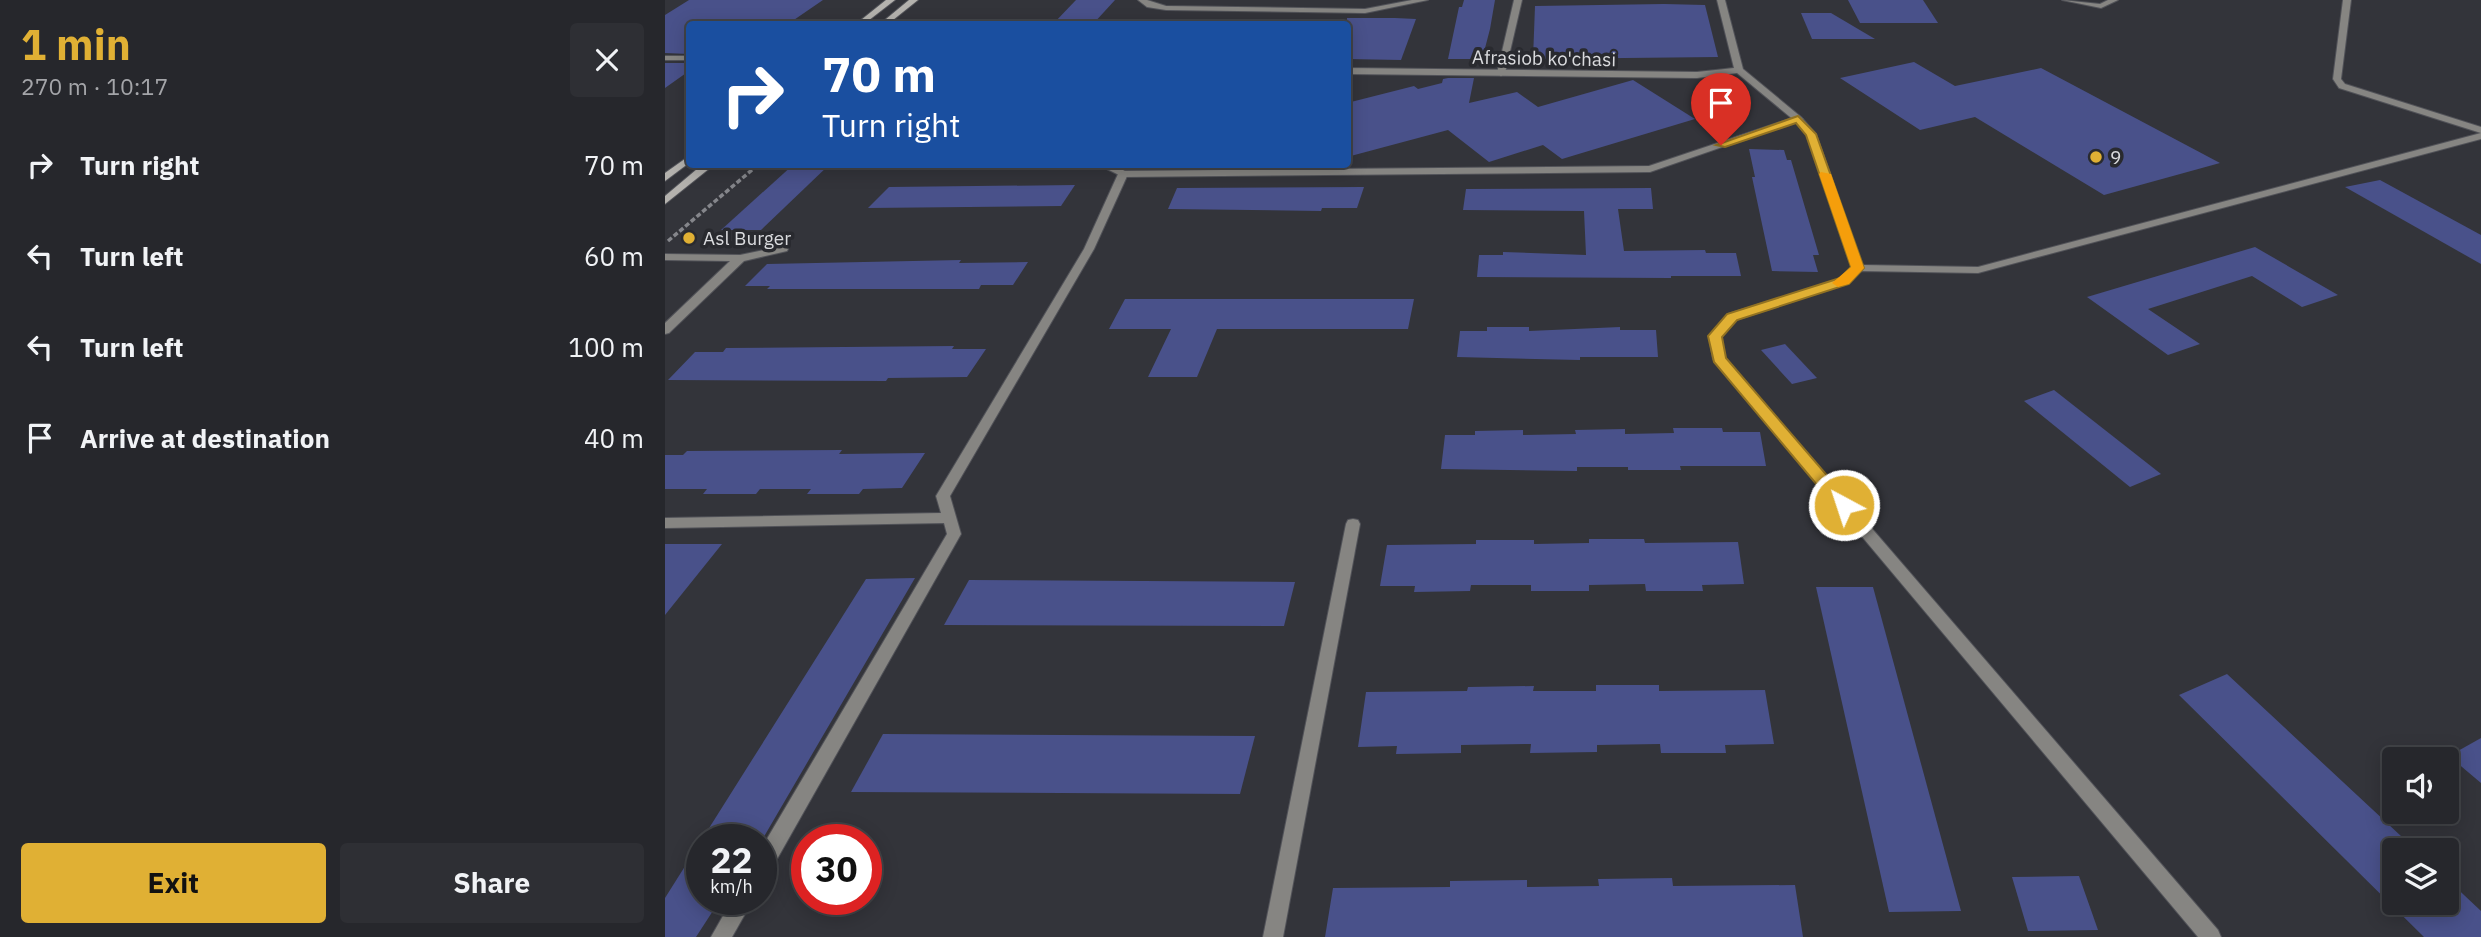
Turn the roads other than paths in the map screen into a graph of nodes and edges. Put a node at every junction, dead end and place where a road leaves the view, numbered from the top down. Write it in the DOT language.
graph roads {
  1 [pos="891,0"];
  2 [pos="913,0"];
  3 [pos="1142,0"];
  4 [pos="1424,0"];
  5 [pos="1518,0"];
  6 [pos="1721,0"];
  7 [pos="2066,0"];
  8 [pos="2347,0"];
  9 [pos="2113,1"];
  10 [pos="864,21"];
  11 [pos="888,21"];
  12 [pos="665,58"];
  13 [pos="686,58"];
  14 [pos="1351,71"];
  15 [pos="1739,71"];
  16 [pos="1501,73"];
  17 [pos="1798,119"];
  18 [pos="2481,130"];
  19 [pos="2481,136"];
  20 [pos="686,161"];
  21 [pos="706,168"];
  22 [pos="1110,168"];
  23 [pos="670,170"];
  24 [pos="1123,174"];
  25 [pos="665,178"];
  26 [pos="665,201"];
  27 [pos="783,249"];
  28 [pos="665,257"];
  29 [pos="740,258"];
  30 [pos="1858,268"];
  31 [pos="665,330"];
  32 [pos="949,518"];
  33 [pos="665,523"];
  34 [pos="1353,524"];
  35 [pos="777,840"];
  36 [pos="734,915"];
  37 [pos="722,937"];
  38 [pos="1273,937"];
  39 [pos="2211,937"];
  1 -- 10 [label="main road"];
  2 -- 11 [label="main road"];
  3 -- 4 [label="street"];
  5 -- 16 [label="street"];
  6 -- 15 [label="street"];
  7 -- 9 [label="street"];
  8 -- 18 [label="street"];
  12 -- 13 [label="street"];
  14 -- 16 [label="street, Afrasiob ko'chasi"];
  15 -- 16 [label="street, Afrasiob ko'chasi"];
  15 -- 17 [label="street"];
  17 -- 24 [label="street"];
  17 -- 30 [label="street"];
  19 -- 30 [label="street"];
  20 -- 23 [label="main road"];
  21 -- 26 [label="main road"];
  22 -- 24 [label="street"];
  23 -- 25 [label="main road"];
  24 -- 32 [label="street"];
  27 -- 29 [label="street"];
  28 -- 29 [label="street"];
  29 -- 31 [label="street"];
  30 -- 39 [label="street"];
  32 -- 33 [label="street"];
  32 -- 35 [label="street"];
  34 -- 38 [label="street"];
  36 -- 37 [label="street"];
}
